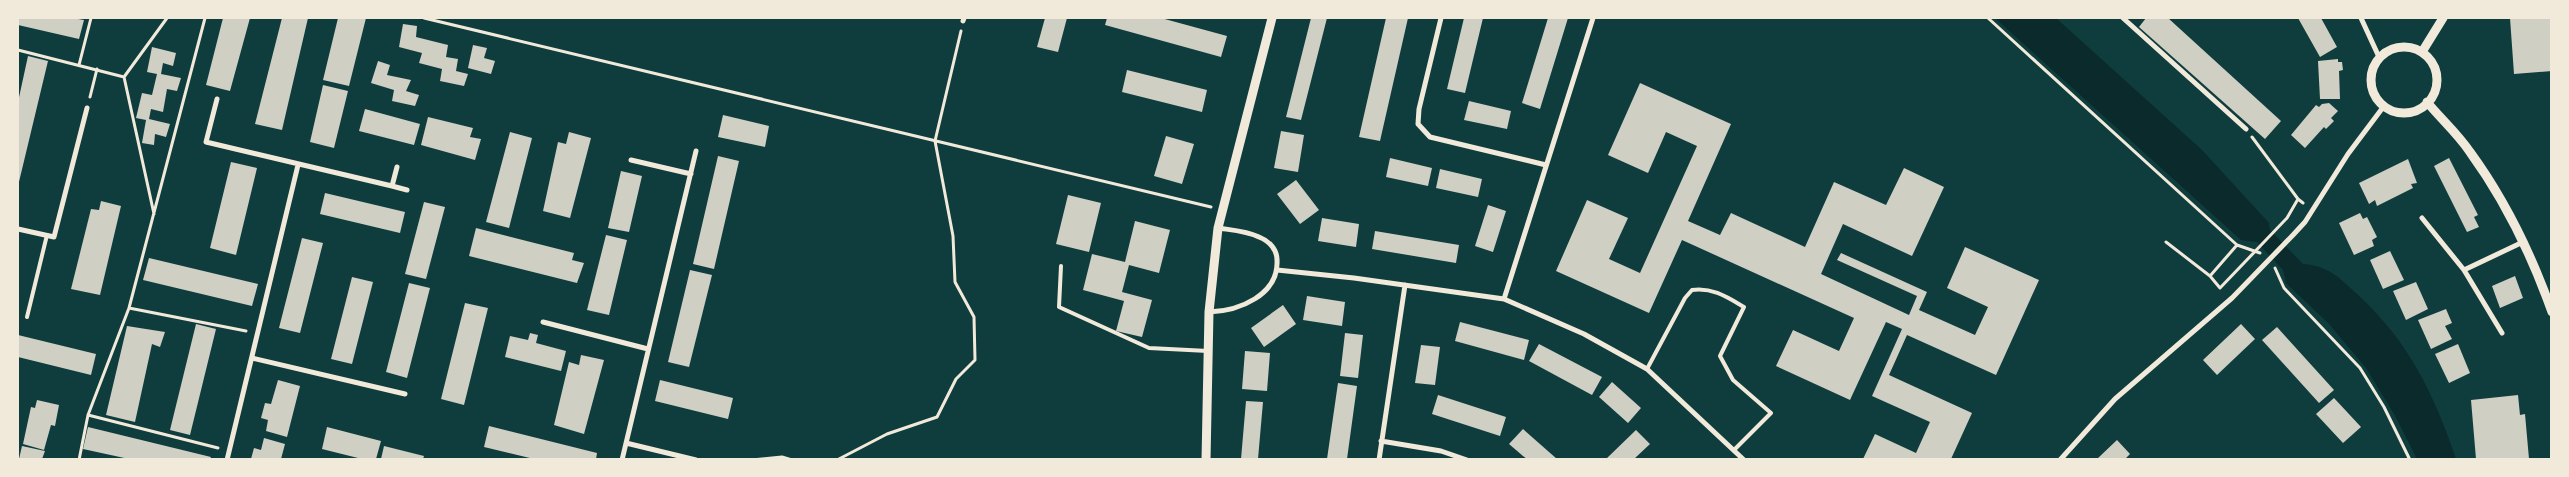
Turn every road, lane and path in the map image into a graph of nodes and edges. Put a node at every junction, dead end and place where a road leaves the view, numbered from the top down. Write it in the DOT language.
graph roads {
  1 [pos="91,18"];
  2 [pos="167,18"];
  3 [pos="205,18"];
  4 [pos="424,18"];
  5 [pos="1272,18"];
  6 [pos="1441,18"];
  7 [pos="1593,18"];
  8 [pos="1988,18"];
  9 [pos="2123,18"];
  10 [pos="2361,18"];
  11 [pos="2443,18"];
  12 [pos="963,19"];
  13 [pos="18,50"];
  14 [pos="2422,52"];
  15 [pos="2379,57"];
  16 [pos="79,65"];
  17 [pos="97,69"];
  18 [pos="124,77"];
  19 [pos="217,99"];
  20 [pos="2427,102"];
  21 [pos="2384,106"];
  22 [pos="87,108"];
  23 [pos="2246,129"];
  24 [pos="935,141"];
  25 [pos="696,151"];
  26 [pos="631,160"];
  27 [pos="298,165"];
  28 [pos="1546,165"];
  29 [pos="397,167"];
  30 [pos="691,174"];
  31 [pos="392,186"];
  32 [pos="407,190"];
  33 [pos="2298,199"];
  34 [pos="1221,209"];
  35 [pos="2312,209"];
  36 [pos="154,214"];
  37 [pos="2422,218"];
  38 [pos="1218,228"];
  39 [pos="18,229"];
  40 [pos="47,235"];
  41 [pos="2166,242"];
  42 [pos="2523,242"];
  43 [pos="2237,245"];
  44 [pos="2265,258"];
  45 [pos="2271,264"];
  46 [pos="1061,266"];
  47 [pos="1277,270"];
  48 [pos="2464,270"];
  49 [pos="2210,276"];
  50 [pos="1405,284"];
  51 [pos="2220,288"];
  52 [pos="2232,298"];
  53 [pos="1504,299"];
  54 [pos="129,308"];
  55 [pos="1209,312"];
  56 [pos="2552,312"];
  57 [pos="27,317"];
  58 [pos="543,322"];
  59 [pos="259,333"];
  60 [pos="2502,333"];
  61 [pos="648,349"];
  62 [pos="1208,351"];
  63 [pos="252,358"];
  64 [pos="1647,369"];
  65 [pos="405,394"];
  66 [pos="88,415"];
  67 [pos="1381,441"];
  68 [pos="626,443"];
  69 [pos="1735,449"];
  70 [pos="229,451"];
  71 [pos="79,460"];
  72 [pos="227,460"];
  73 [pos="622,460"];
  74 [pos="696,460"];
  75 [pos="752,460"];
  76 [pos="792,460"];
  77 [pos="838,460"];
  78 [pos="1206,460"];
  79 [pos="1379,460"];
  80 [pos="1467,460"];
  81 [pos="1744,460"];
  82 [pos="2060,460"];
  83 [pos="2410,460"];
  1 -- 16 [label="path"];
  2 -- 18 [label="path"];
  3 -- 36 [label="path"];
  4 -- 24 [label="path"];
  5 -- 34 [label="street"];
  6 -- 28 [label="street"];
  7 -- 28 [label="street"];
  8 -- 43 [label="path"];
  9 -- 23 [label="street"];
  10 -- 15 [label="street"];
  11 -- 14 [label="street"];
  12 -- 24 [label="path"];
  13 -- 16 [label="path"];
  14 -- 15 [label="street"];
  14 -- 20 [label="street"];
  15 -- 21 [label="street"];
  16 -- 17 [label="path"];
  17 -- 18 [label="path"];
  17 -- 22 [label="path"];
  18 -- 36 [label="path"];
  19 -- 27 [label="street"];
  20 -- 21 [label="street"];
  20 -- 42 [label="street"];
  21 -- 35 [label="street"];
  22 -- 40 [label="street"];
  23 -- 33 [label="path"];
  24 -- 34 [label="path"];
  24 -- 77 [label="path"];
  25 -- 30 [label="street"];
  26 -- 30 [label="street"];
  27 -- 31 [label="street"];
  27 -- 59 [label="street"];
  28 -- 53 [label="street"];
  29 -- 31 [label="street"];
  30 -- 61 [label="street"];
  31 -- 32 [label="street"];
  33 -- 35 [label="path"];
  33 -- 51 [label="path"];
  34 -- 38 [label="street"];
  35 -- 52 [label="street"];
  36 -- 54 [label="path"];
  37 -- 48 [label="street"];
  38 -- 47 [label="street"];
  38 -- 55 [label="street"];
  39 -- 40 [label="street"];
  40 -- 57 [label="lane"];
  41 -- 49 [label="path"];
  42 -- 48 [label="street"];
  42 -- 56 [label="street"];
  43 -- 44 [label="path"];
  43 -- 49 [label="path"];
  45 -- 83 [label="path"];
  46 -- 62 [label="lane"];
  47 -- 50 [label="street"];
  47 -- 55 [label="street"];
  48 -- 60 [label="street"];
  49 -- 51 [label="path"];
  50 -- 53 [label="street"];
  50 -- 67 [label="street"];
  51 -- 52 [label="path"];
  52 -- 82 [label="street"];
  53 -- 64 [label="street"];
  54 -- 59 [label="path"];
  54 -- 66 [label="path"];
  55 -- 62 [label="street"];
  58 -- 61 [label="street"];
  59 -- 63 [label="street"];
  61 -- 68 [label="street"];
  62 -- 78 [label="street"];
  63 -- 65 [label="street"];
  63 -- 70 [label="street"];
  64 -- 69 [label="street"];
  64 -- 69 [label="lane"];
  66 -- 70 [label="path"];
  66 -- 71 [label="path"];
  67 -- 79 [label="street"];
  67 -- 80 [label="street"];
  68 -- 73 [label="street"];
  68 -- 74 [label="street"];
  69 -- 81 [label="street"];
  70 -- 72 [label="street"];
  75 -- 76 [label="path"];
}
